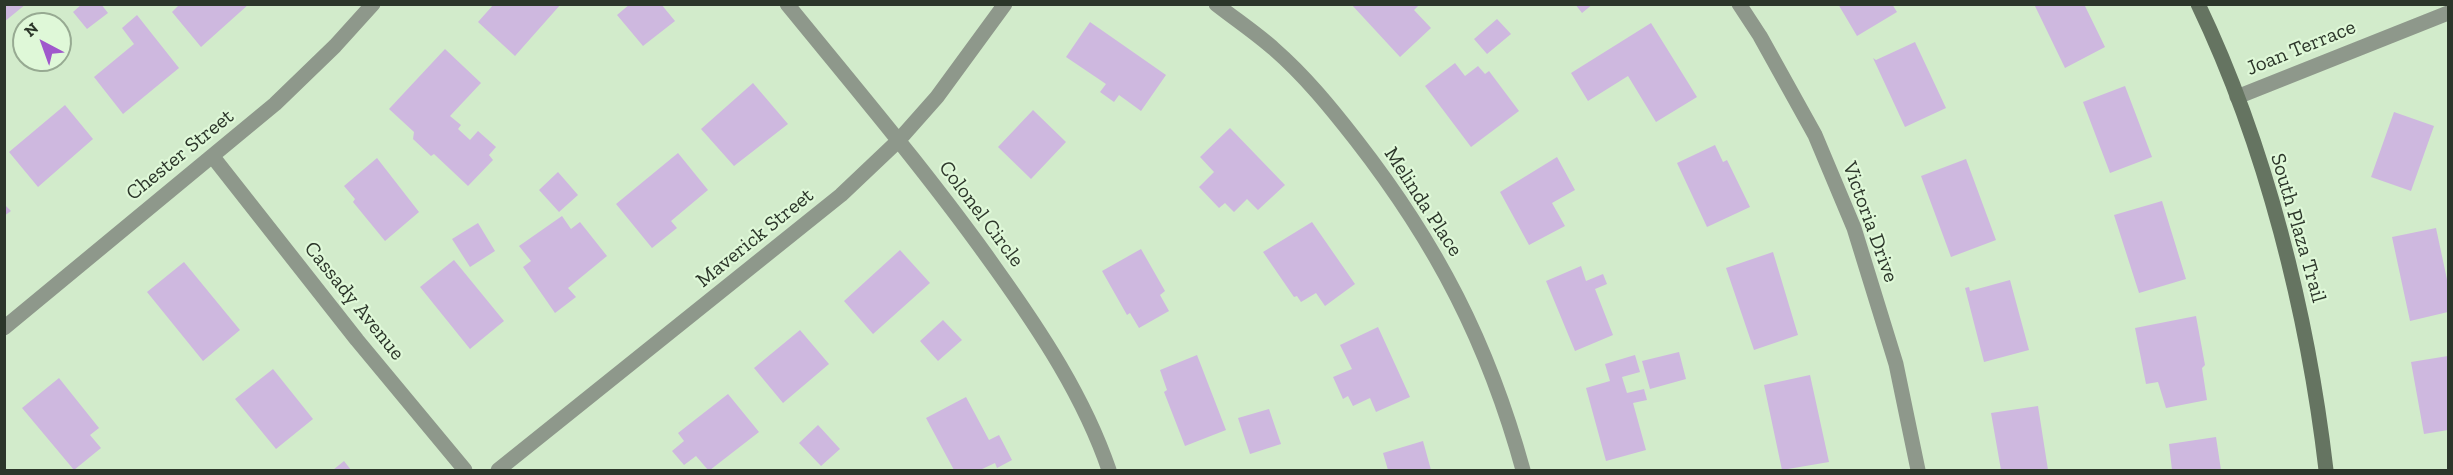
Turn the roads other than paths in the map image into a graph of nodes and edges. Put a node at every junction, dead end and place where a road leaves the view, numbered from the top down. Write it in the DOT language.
graph roads {
  1 [pos="373,4"];
  2 [pos="787,4"];
  3 [pos="1005,4"];
  4 [pos="1216,4"];
  5 [pos="1738,4"];
  6 [pos="2198,4"];
  7 [pos="2448,13"];
  8 [pos="2237,97"];
  9 [pos="898,141"];
  10 [pos="213,157"];
  11 [pos="4,328"];
  12 [pos="465,471"];
  13 [pos="498,471"];
  14 [pos="1109,471"];
  15 [pos="1522,471"];
  16 [pos="1918,471"];
  17 [pos="2325,471"];
  1 -- 10 [label="street, Chester Street"];
  2 -- 9 [label="street, Colonel Circle"];
  3 -- 9 [label="street, Maverick Street"];
  4 -- 15 [label="street, Melinda Place"];
  5 -- 16 [label="street, Victoria Drive"];
  6 -- 8 [label="main road, South Plaza Trail"];
  7 -- 8 [label="street, Joan Terrace"];
  8 -- 17 [label="main road, South Plaza Trail"];
  9 -- 13 [label="street, Maverick Street"];
  9 -- 14 [label="street, Colonel Circle"];
  10 -- 11 [label="street, Chester Street"];
  10 -- 12 [label="street, Cassady Avenue"];
}
